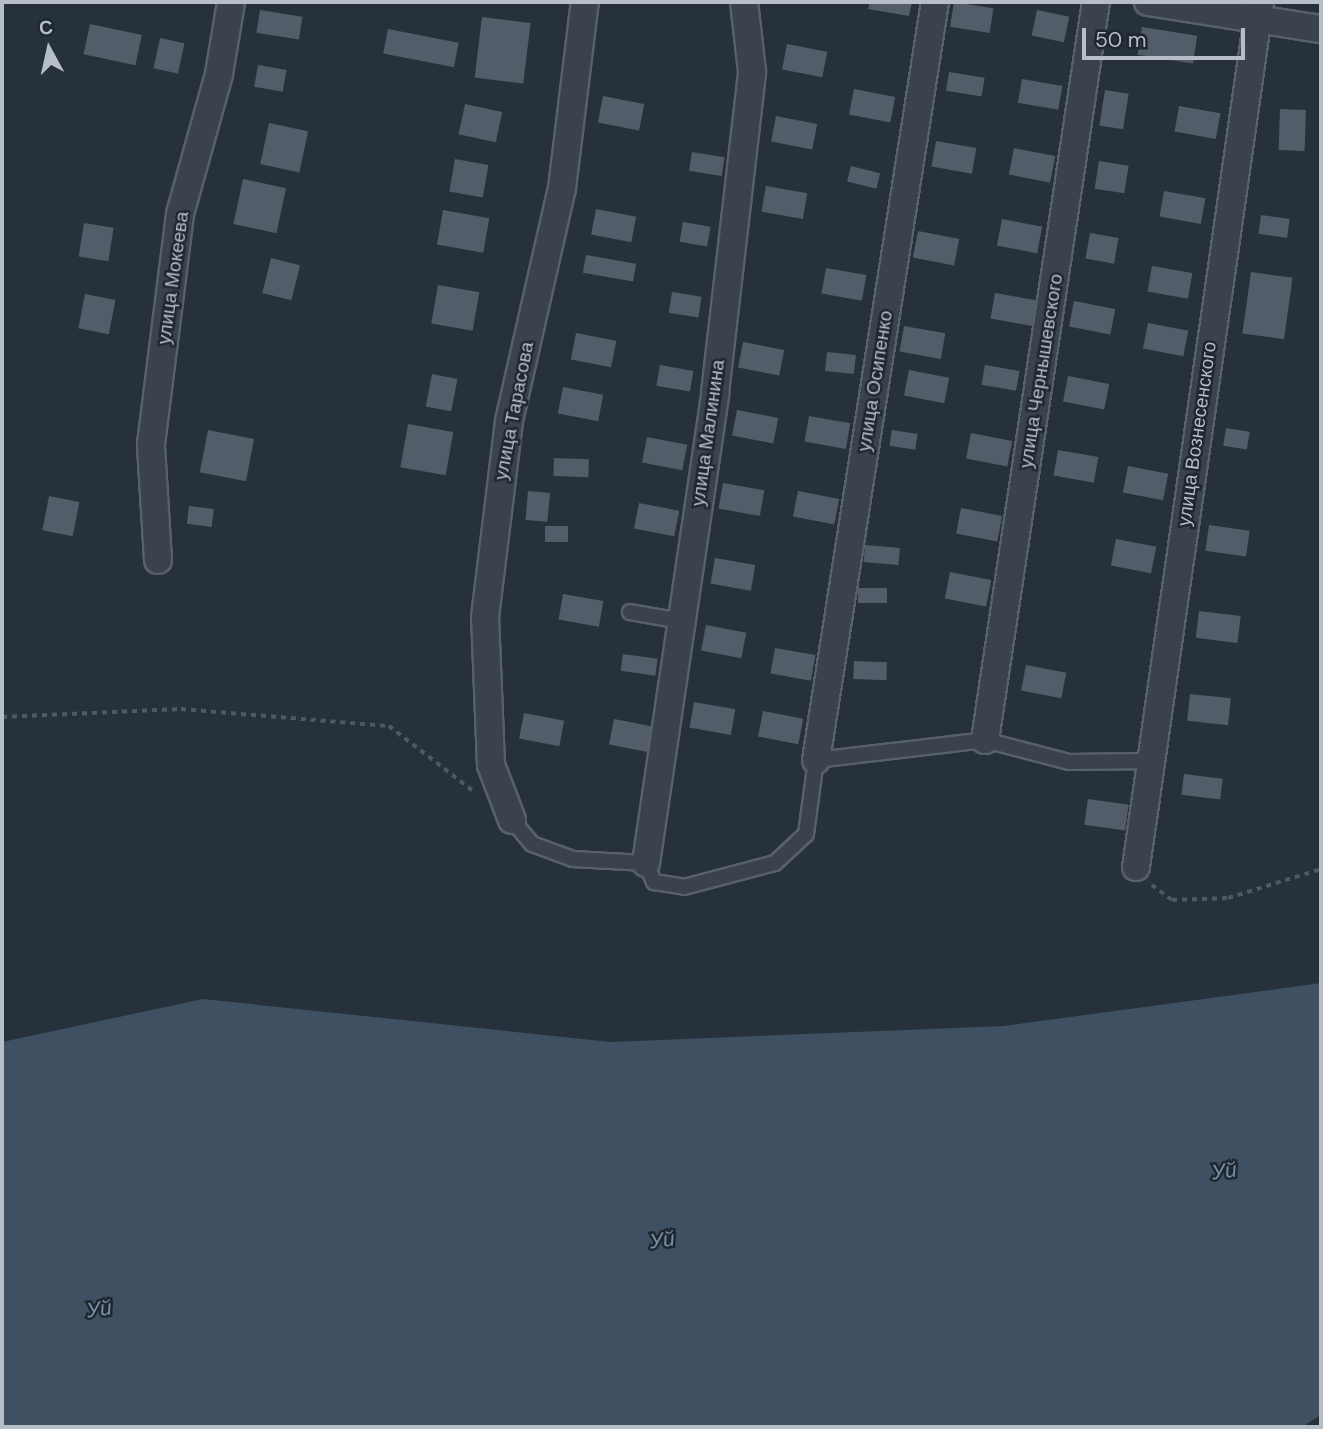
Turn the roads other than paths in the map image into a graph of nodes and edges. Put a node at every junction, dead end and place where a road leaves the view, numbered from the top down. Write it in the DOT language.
graph roads {
  1 [pos="231,2"];
  2 [pos="585,2"];
  3 [pos="744,2"];
  4 [pos="934,2"];
  5 [pos="1096,2"];
  6 [pos="1148,2"];
  7 [pos="1258,10"];
  8 [pos="1321,29"];
  9 [pos="158,560"];
  10 [pos="630,612"];
  11 [pos="681,621"];
  12 [pos="985,740"];
  13 [pos="816,760"];
  14 [pos="1150,761"];
  15 [pos="512,820"];
  16 [pos="646,863"];
  17 [pos="1136,866"];
  1 -- 9 [label="street, улица Мокеева"];
  2 -- 15 [label="street, улица Тарасова"];
  3 -- 11 [label="street, улица Малинина"];
  4 -- 13 [label="street, улица Осипенко"];
  5 -- 12 [label="street, улица Чернышевского"];
  6 -- 7 [label="street"];
  7 -- 8 [label="street"];
  7 -- 14 [label="street, улица Вознесенского"];
  10 -- 11 [label="lane"];
  11 -- 16 [label="street, улица Малинина"];
  12 -- 13 [label="lane"];
  12 -- 14 [label="lane"];
  13 -- 16 [label="lane"];
  14 -- 17 [label="street, улица Вознесенского"];
  15 -- 16 [label="lane"];
}
